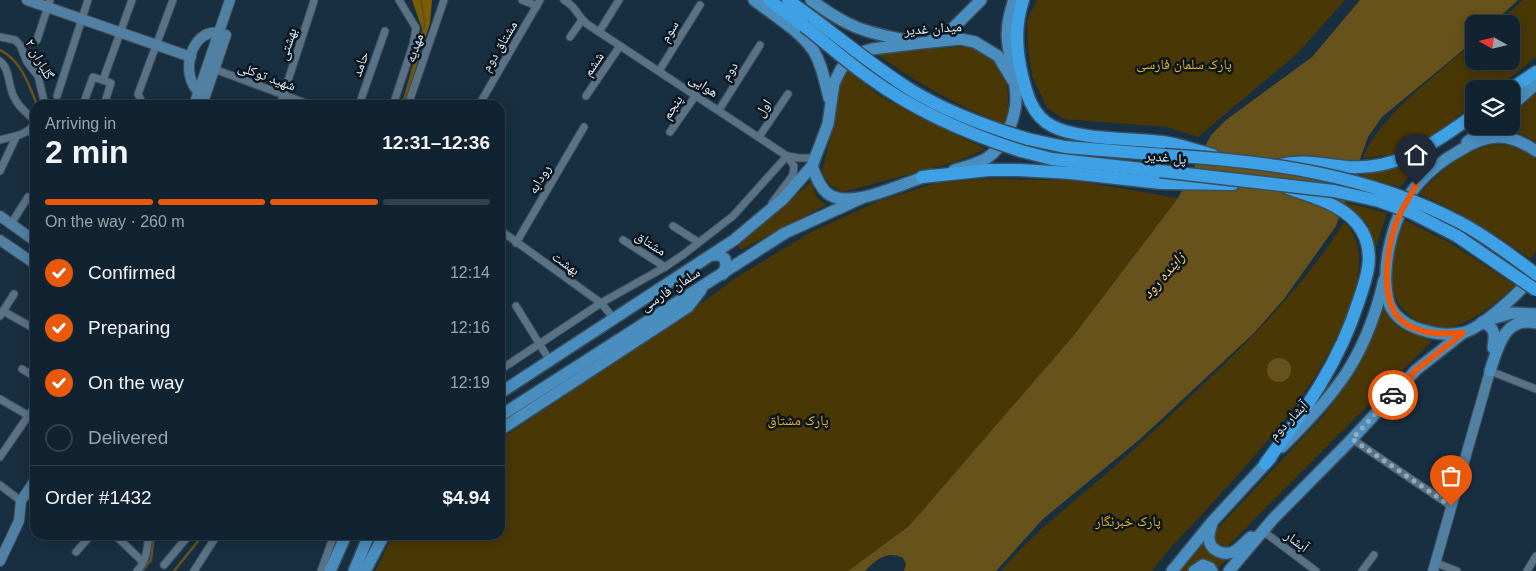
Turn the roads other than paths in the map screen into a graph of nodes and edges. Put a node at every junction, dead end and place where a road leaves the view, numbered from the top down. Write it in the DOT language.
graph roads {
  1 [pos="27,0"];
  2 [pos="88,0"];
  3 [pos="132,0"];
  4 [pos="173,0"];
  5 [pos="230,0"];
  6 [pos="238,0"];
  7 [pos="399,0"];
  8 [pos="444,0"];
  9 [pos="522,0"];
  10 [pos="564,0"];
  11 [pos="618,0"];
  12 [pos="754,0"];
  13 [pos="769,0"];
  14 [pos="788,0"];
  15 [pos="811,0"];
  16 [pos="981,0"];
  17 [pos="1014,0"];
  18 [pos="1023,0"];
  19 [pos="314,1"];
  20 [pos="539,3"];
  21 [pos="49,4"];
  22 [pos="700,5"];
  23 [pos="82,20"];
  24 [pos="582,20"];
  25 [pos="840,22"];
  26 [pos="809,23"];
  27 [pos="385,31"];
  28 [pos="599,32"];
  29 [pos="120,33"];
  30 [pos="219,33"];
  31 [pos="0,37"];
  32 [pos="570,37"];
  33 [pos="37,40"];
  34 [pos="924,43"];
  35 [pos="155,45"];
  36 [pos="760,45"];
  37 [pos="620,46"];
  38 [pos="813,51"];
  39 [pos="191,57"];
  40 [pos="0,61"];
  41 [pos="214,69"];
  42 [pos="659,71"];
  43 [pos="1536,72"];
  44 [pos="103,80"];
  45 [pos="1013,81"];
  46 [pos="1520,83"];
  47 [pos="1536,84"];
  48 [pos="8,85"];
  49 [pos="0,86"];
  50 [pos="199,92"];
  51 [pos="788,94"];
  52 [pos="283,95"];
  53 [pos="696,95"];
  54 [pos="57,96"];
  55 [pos="586,96"];
  56 [pos="1520,98"];
  57 [pos="44,100"];
  58 [pos="85,100"];
  59 [pos="106,100"];
  60 [pos="141,100"];
  61 [pos="196,100"];
  62 [pos="204,100"];
  63 [pos="282,100"];
  64 [pos="297,100"];
  65 [pos="361,100"];
  66 [pos="395,100"];
  67 [pos="410,100"];
  68 [pos="482,100"];
  69 [pos="830,103"];
  70 [pos="719,110"];
  71 [pos="30,117"];
  72 [pos="1465,121"];
  73 [pos="584,127"];
  74 [pos="29,132"];
  75 [pos="670,132"];
  76 [pos="1476,135"];
  77 [pos="759,136"];
  78 [pos="16,137"];
  79 [pos="0,140"];
  80 [pos="1536,151"];
  81 [pos="787,156"];
  82 [pos="1228,159"];
  83 [pos="1442,160"];
  84 [pos="814,162"];
  85 [pos="1279,165"];
  86 [pos="0,171"];
  87 [pos="1160,177"];
  88 [pos="922,178"];
  89 [pos="1278,185"];
  90 [pos="28,197"];
  91 [pos="862,198"];
  92 [pos="765,214"];
  93 [pos="0,216"];
  94 [pos="12,224"];
  95 [pos="673,226"];
  96 [pos="505,234"];
  97 [pos="30,237"];
  98 [pos="0,240"];
  99 [pos="623,240"];
  100 [pos="734,240"];
  101 [pos="698,242"];
  102 [pos="516,243"];
  103 [pos="712,255"];
  104 [pos="748,257"];
  105 [pos="30,261"];
  106 [pos="665,267"];
  107 [pos="1386,269"];
  108 [pos="1536,273"];
  109 [pos="722,274"];
  110 [pos="705,285"];
  111 [pos="1536,290"];
  112 [pos="14,294"];
  113 [pos="601,303"];
  114 [pos="516,306"];
  115 [pos="1,313"];
  116 [pos="1536,314"];
  117 [pos="614,320"];
  118 [pos="1482,322"];
  119 [pos="1536,323"];
  120 [pos="30,327"];
  121 [pos="1463,333"];
  122 [pos="540,344"];
  123 [pos="550,361"];
  124 [pos="505,366"];
  125 [pos="22,369"];
  126 [pos="1490,371"];
  127 [pos="30,374"];
  128 [pos="1536,389"];
  129 [pos="505,390"];
  130 [pos="0,399"];
  131 [pos="505,413"];
  132 [pos="29,416"];
  133 [pos="505,427"];
  134 [pos="1352,439"];
  135 [pos="0,457"];
  136 [pos="1265,464"];
  137 [pos="0,485"];
  138 [pos="30,488"];
  139 [pos="21,502"];
  140 [pos="1451,506"];
  141 [pos="1273,519"];
  142 [pos="1212,522"];
  143 [pos="1263,530"];
  144 [pos="87,540"];
  145 [pos="120,540"];
  146 [pos="148,540"];
  147 [pos="185,540"];
  148 [pos="214,540"];
  149 [pos="332,540"];
  150 [pos="344,540"];
  151 [pos="367,540"];
  152 [pos="381,540"];
  153 [pos="4,546"];
  154 [pos="76,552"];
  155 [pos="1374,555"];
  156 [pos="1536,556"];
  157 [pos="0,561"];
  158 [pos="144,562"];
  159 [pos="164,565"];
  160 [pos="1434,567"];
  161 [pos="137,571"];
  162 [pos="194,571"];
  163 [pos="321,571"];
  164 [pos="330,571"];
  165 [pos="354,571"];
  166 [pos="365,571"];
  167 [pos="1172,571"];
  168 [pos="1194,571"];
  169 [pos="1212,571"];
  170 [pos="1229,571"];
  171 [pos="1316,571"];
  172 [pos="1362,571"];
  173 [pos="1457,571"];
  174 [pos="1527,571"];
  1 -- 21 [label="main road"];
  2 -- 23 [label="street"];
  3 -- 29 [label="street"];
  4 -- 35 [label="street"];
  5 -- 30 [label="main road"];
  6 -- 41 [label="main road"];
  7 -- 66 [label="street"];
  8 -- 67 [label="street, مهدیه"];
  9 -- 20 [label="street"];
  10 -- 24 [label="street, هوایی"];
  11 -- 28 [label="street"];
  12 -- 38 [label="main road"];
  13 -- 26 [label="highway"];
  14 -- 26 [label="highway"];
  15 -- 25 [label="main road"];
  16 -- 34 [label="main road"];
  17 -- 45 [label="main road"];
  18 -- 82 [label="highway, bridge"];
  19 -- 52 [label="street, بهشتی"];
  20 -- 68 [label="street, مشتاق دوم"];
  21 -- 23 [label="main road"];
  21 -- 33 [label="street"];
  22 -- 42 [label="street, سوم"];
  23 -- 29 [label="main road"];
  23 -- 54 [label="street"];
  24 -- 28 [label="street, هوایی"];
  24 -- 32 [label="street"];
  25 -- 34 [label="main road"];
  25 -- 38 [label="main road"];
  26 -- 82 [label="highway, پل غدیر, bridge"];
  26 -- 87 [label="highway, پل غدیر, bridge"];
  27 -- 65 [label="street, حامد"];
  28 -- 37 [label="street, هوایی"];
  29 -- 35 [label="main road"];
  29 -- 44 [label="street"];
  30 -- 39 [label="main road"];
  30 -- 50 [label="main road"];
  31 -- 57 [label="street, گلباران ۲"];
  34 -- 45 [label="main road, میدان غدیر"];
  34 -- 69 [label="main road, میدان غدیر"];
  35 -- 39 [label="main road"];
  35 -- 60 [label="street"];
  36 -- 70 [label="street, دوم"];
  37 -- 42 [label="street, هوایی"];
  37 -- 55 [label="street, ششم"];
  38 -- 69 [label="main road"];
  39 -- 50 [label="main road"];
  40 -- 48 [label="street"];
  41 -- 52 [label="street, شهید توکلی"];
  41 -- 62 [label="main road"];
  42 -- 53 [label="street, هوایی"];
  43 -- 46 [label="highway"];
  44 -- 58 [label="street"];
  44 -- 59 [label="street"];
  45 -- 88 [label="main road, میدان غدیر"];
  47 -- 56 [label="main road"];
  48 -- 49 [label="street"];
  48 -- 71 [label="street"];
  50 -- 61 [label="main road"];
  51 -- 77 [label="street, اول"];
  52 -- 63 [label="street, بهشتی"];
  52 -- 64 [label="street, شهید توکلی"];
  53 -- 70 [label="street, هوایی"];
  53 -- 75 [label="street, پنجم"];
  69 -- 84 [label="main road, میدان غدیر"];
  70 -- 77 [label="street, هوایی"];
  72 -- 85 [label="highway"];
  73 -- 102 [label="street, رودابه"];
  74 -- 78 [label="street"];
  76 -- 83 [label="main road"];
  77 -- 81 [label="street, هوایی"];
  78 -- 79 [label="street"];
  78 -- 86 [label="street"];
  80 -- 83 [label="main road"];
  81 -- 84 [label="street"];
  81 -- 92 [label="street"];
  81 -- 101 [label="street"];
  82 -- 85 [label="highway, پل غدیر, bridge"];
  83 -- 107 [label="main road"];
  84 -- 91 [label="main road, میدان غدیر"];
  84 -- 92 [label="main road, سلمان فارسی"];
  85 -- 108 [label="highway, پل غدیر, bridge"];
  87 -- 88 [label="highway"];
  87 -- 89 [label="highway, پل غدیر, bridge"];
  88 -- 91 [label="main road, میدان غدیر"];
  89 -- 111 [label="highway, پل غدیر, bridge"];
  89 -- 136 [label="highway, bridge"];
  90 -- 94 [label="street"];
  91 -- 104 [label="main road, سلمان فارسی"];
  92 -- 100 [label="main road, سلمان فارسی"];
  93 -- 94 [label="main road"];
  94 -- 97 [label="main road"];
  95 -- 101 [label="street"];
  96 -- 102 [label="street, بهشت"];
  98 -- 105 [label="main road"];
  99 -- 106 [label="street, مشتاق"];
  100 -- 103 [label="main road, سلمان فارسی"];
  100 -- 104 [label="main road"];
  101 -- 106 [label="street"];
  102 -- 113 [label="street, بهشت"];
  103 -- 109 [label="main road"];
  103 -- 117 [label="main road, سلمان فارسی"];
  104 -- 109 [label="main road, سلمان فارسی"];
  106 -- 113 [label="street"];
  107 -- 121 [label="main road"];
  107 -- 136 [label="main road, آبشار دوم"];
  108 -- 118 [label="main road"];
  109 -- 110 [label="main road, سلمان فارسی"];
  110 -- 131 [label="main road, سلمان فارسی"];
  110 -- 133 [label="main road"];
  112 -- 115 [label="street"];
  113 -- 117 [label="street, بهشت"];
  113 -- 122 [label="street"];
  114 -- 122 [label="street"];
  115 -- 120 [label="street"];
  116 -- 118 [label="main road"];
  117 -- 123 [label="main road, سلمان فارسی"];
  118 -- 121 [label="main road"];
  118 -- 126 [label="main road"];
  119 -- 126 [label="main road"];
  121 -- 134 [label="main road"];
  122 -- 123 [label="street"];
  122 -- 124 [label="street"];
  123 -- 129 [label="main road, سلمان فارسی"];
  125 -- 127 [label="street"];
  126 -- 128 [label="street"];
  126 -- 140 [label="main road"];
  130 -- 132 [label="street"];
  132 -- 135 [label="street"];
  134 -- 140 [label="street"];
  134 -- 141 [label="main road"];
  136 -- 142 [label="main road, آبشار دوم"];
  137 -- 139 [label="street"];
  138 -- 139 [label="main road"];
  139 -- 153 [label="main road"];
  140 -- 160 [label="main road"];
  141 -- 142 [label="main road"];
  141 -- 143 [label="main road"];
  142 -- 167 [label="main road, آبشار دوم"];
  143 -- 170 [label="main road"];
  143 -- 171 [label="street, آبشار"];
  144 -- 154 [label="street"];
  145 -- 158 [label="street"];
  146 -- 158 [label="street"];
  147 -- 159 [label="street"];
  148 -- 162 [label="street"];
  149 -- 163 [label="street"];
  150 -- 164 [label="main road"];
  151 -- 165 [label="main road"];
  152 -- 166 [label="main road"];
  153 -- 157 [label="main road"];
  155 -- 172 [label="street"];
  156 -- 174 [label="street"];
  158 -- 161 [label="street"];
  160 -- 173 [label="street"];
  168 -- 169 [label="main road"];
}
